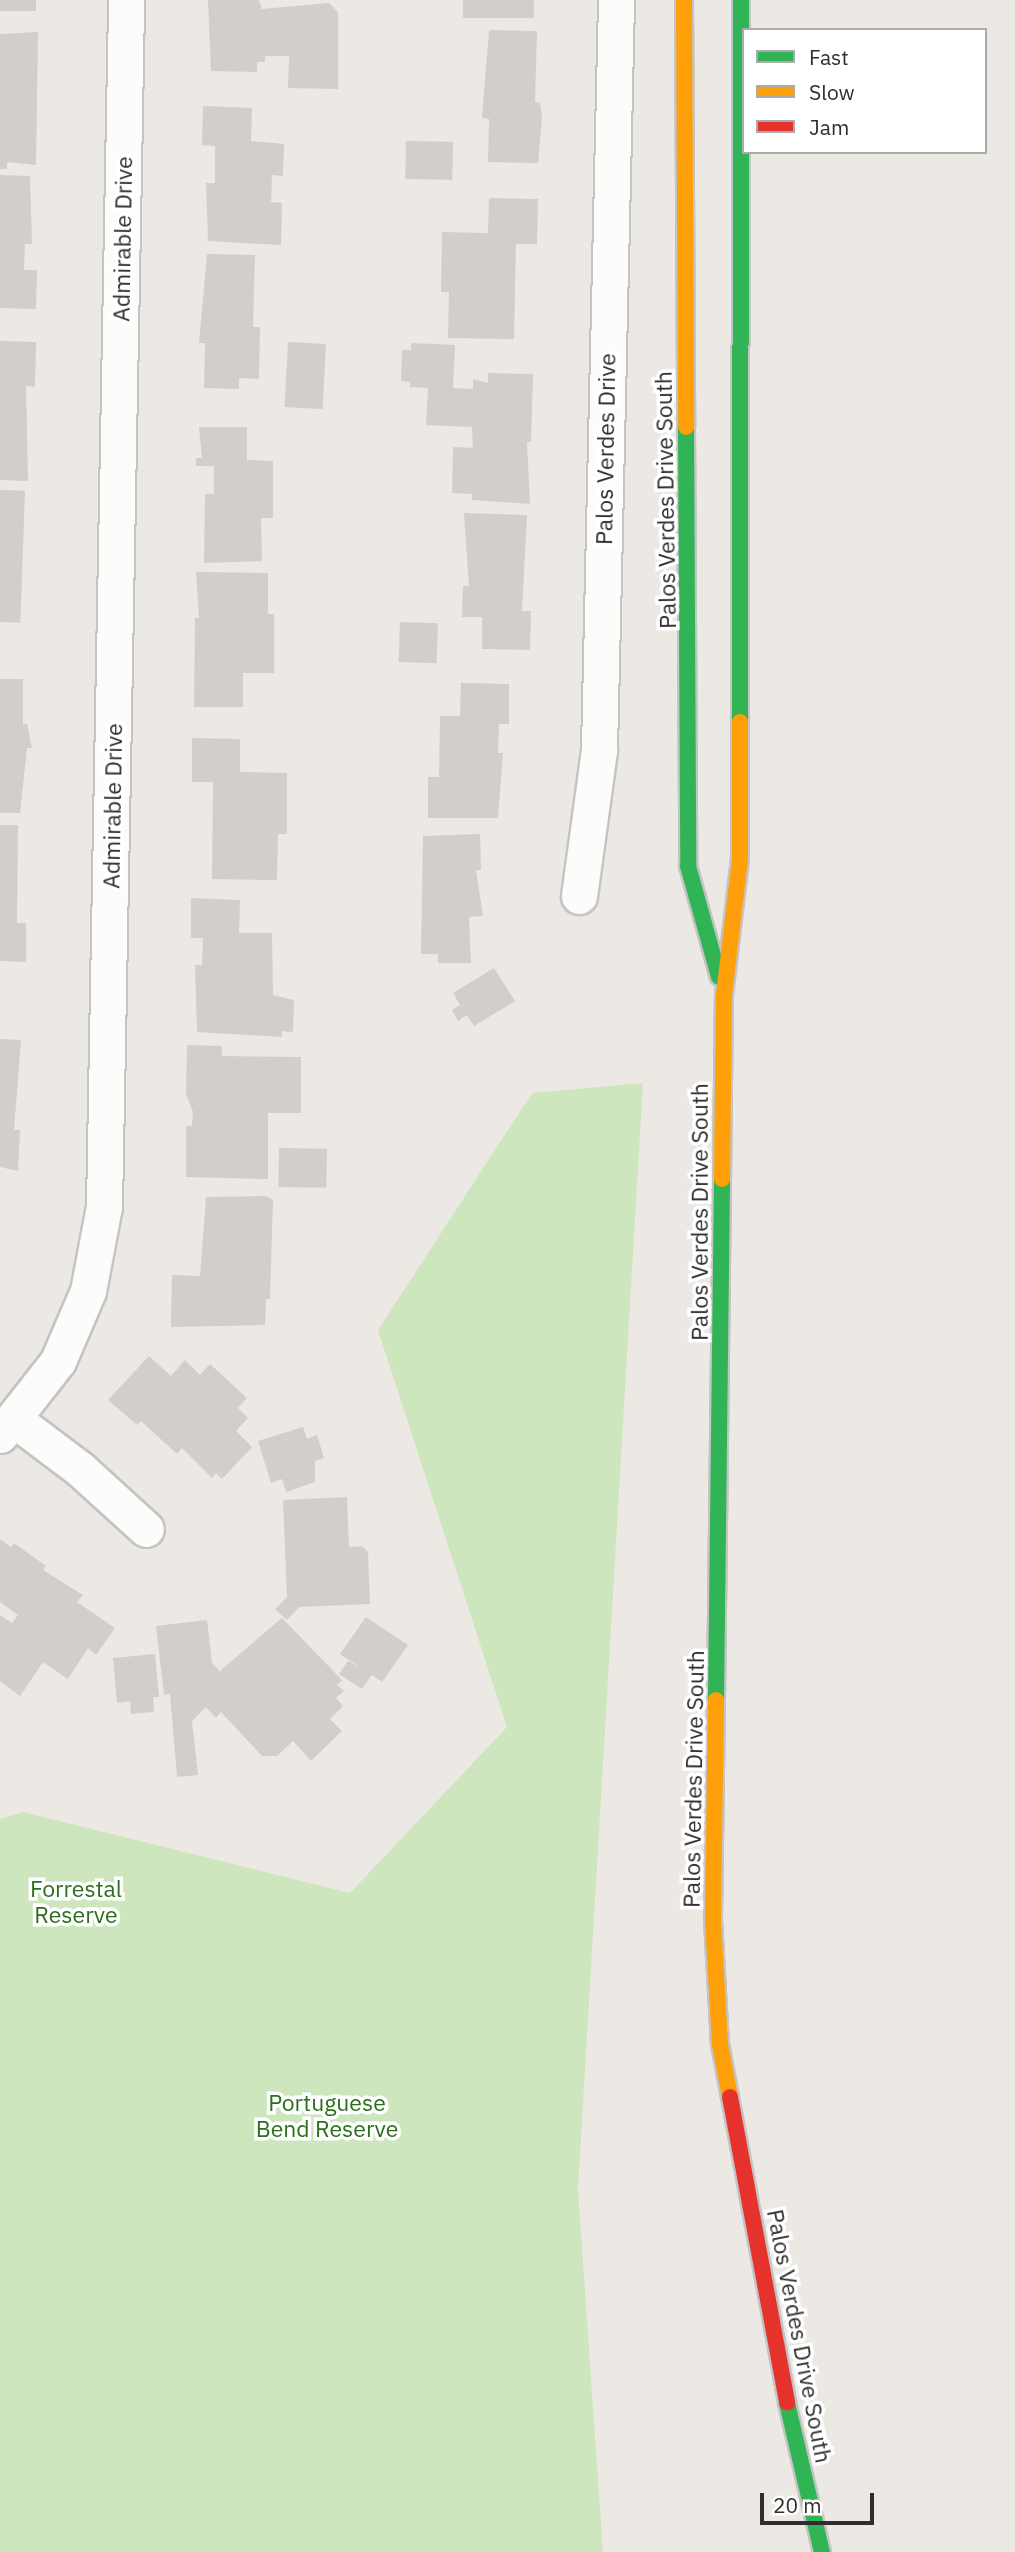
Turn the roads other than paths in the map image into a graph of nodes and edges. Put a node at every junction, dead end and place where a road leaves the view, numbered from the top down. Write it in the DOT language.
graph roads {
  1 [pos="126,0"];
  2 [pos="615,0"];
  3 [pos="684,0"];
  4 [pos="741,0"];
  5 [pos="579,896"];
  6 [pos="724,995"];
  7 [pos="8,1427"];
  8 [pos="146,1529"];
  9 [pos="822,2552"];
  1 -- 7 [label="street, Admirable Drive"];
  2 -- 5 [label="street, Palos Verdes Drive"];
  3 -- 6 [label="main road, Palos Verdes Drive South"];
  4 -- 6 [label="main road, Palos Verdes Drive South"];
  6 -- 9 [label="main road, Palos Verdes Drive South"];
  7 -- 8 [label="street, Admirable Drive"];
}
